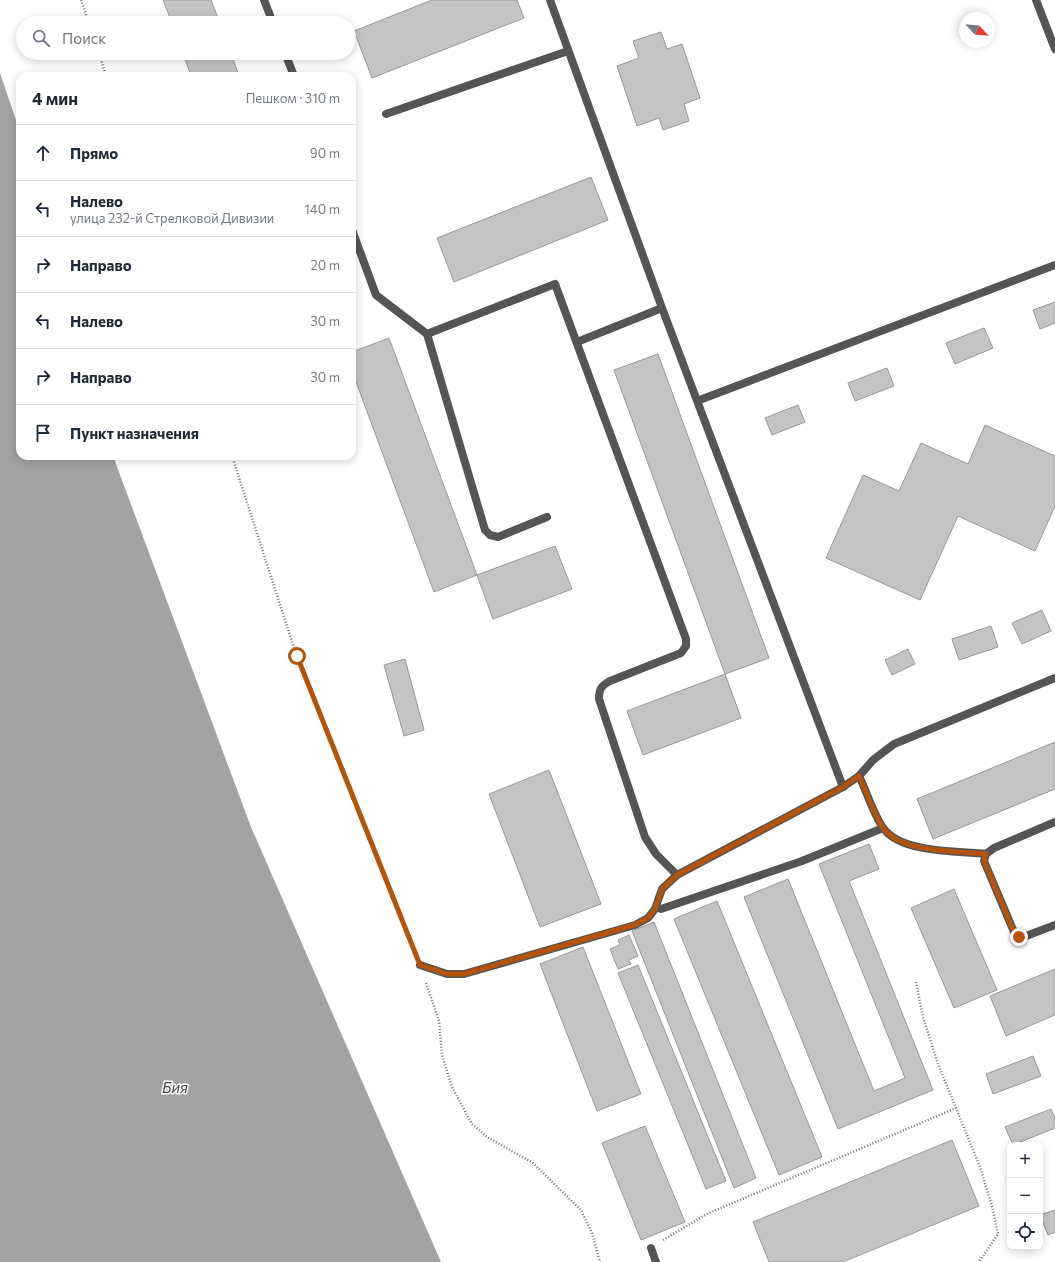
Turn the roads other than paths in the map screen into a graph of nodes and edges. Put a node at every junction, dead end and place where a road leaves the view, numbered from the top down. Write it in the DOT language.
graph roads {
  1 [pos="264,0"];
  2 [pos="550,0"];
  3 [pos="1036,0"];
  4 [pos="270,16"];
  5 [pos="1055,49"];
  6 [pos="568,51"];
  7 [pos="288,60"];
  8 [pos="292,72"];
  9 [pos="386,114"];
  10 [pos="356,241"];
  11 [pos="1055,265"];
  12 [pos="662,308"];
  13 [pos="427,334"];
  14 [pos="578,342"];
  15 [pos="697,401"];
  16 [pos="547,517"];
  17 [pos="1055,678"];
  18 [pos="859,776"];
  19 [pos="843,787"];
  20 [pos="1055,822"];
  21 [pos="883,828"];
  22 [pos="986,854"];
  23 [pos="677,875"];
  24 [pos="661,909"];
  25 [pos="1055,925"];
  26 [pos="420,965"];
  27 [pos="651,1248"];
  28 [pos="656,1262"];
  1 -- 4 [label="street"];
  2 -- 6 [label="street"];
  3 -- 5 [label="street"];
  6 -- 9 [label="street"];
  6 -- 12 [label="street"];
  7 -- 8 [label="street"];
  10 -- 13 [label="street"];
  11 -- 15 [label="street"];
  12 -- 14 [label="street"];
  12 -- 15 [label="street"];
  13 -- 14 [label="street"];
  13 -- 16 [label="street"];
  14 -- 23 [label="street"];
  15 -- 19 [label="street"];
  17 -- 18 [label="street"];
  18 -- 19 [label="street"];
  18 -- 21 [label="street"];
  19 -- 23 [label="street"];
  20 -- 22 [label="street"];
  21 -- 22 [label="street"];
  21 -- 24 [label="street"];
  22 -- 25 [label="street"];
  23 -- 26 [label="street"];
  27 -- 28 [label="street"];
}
